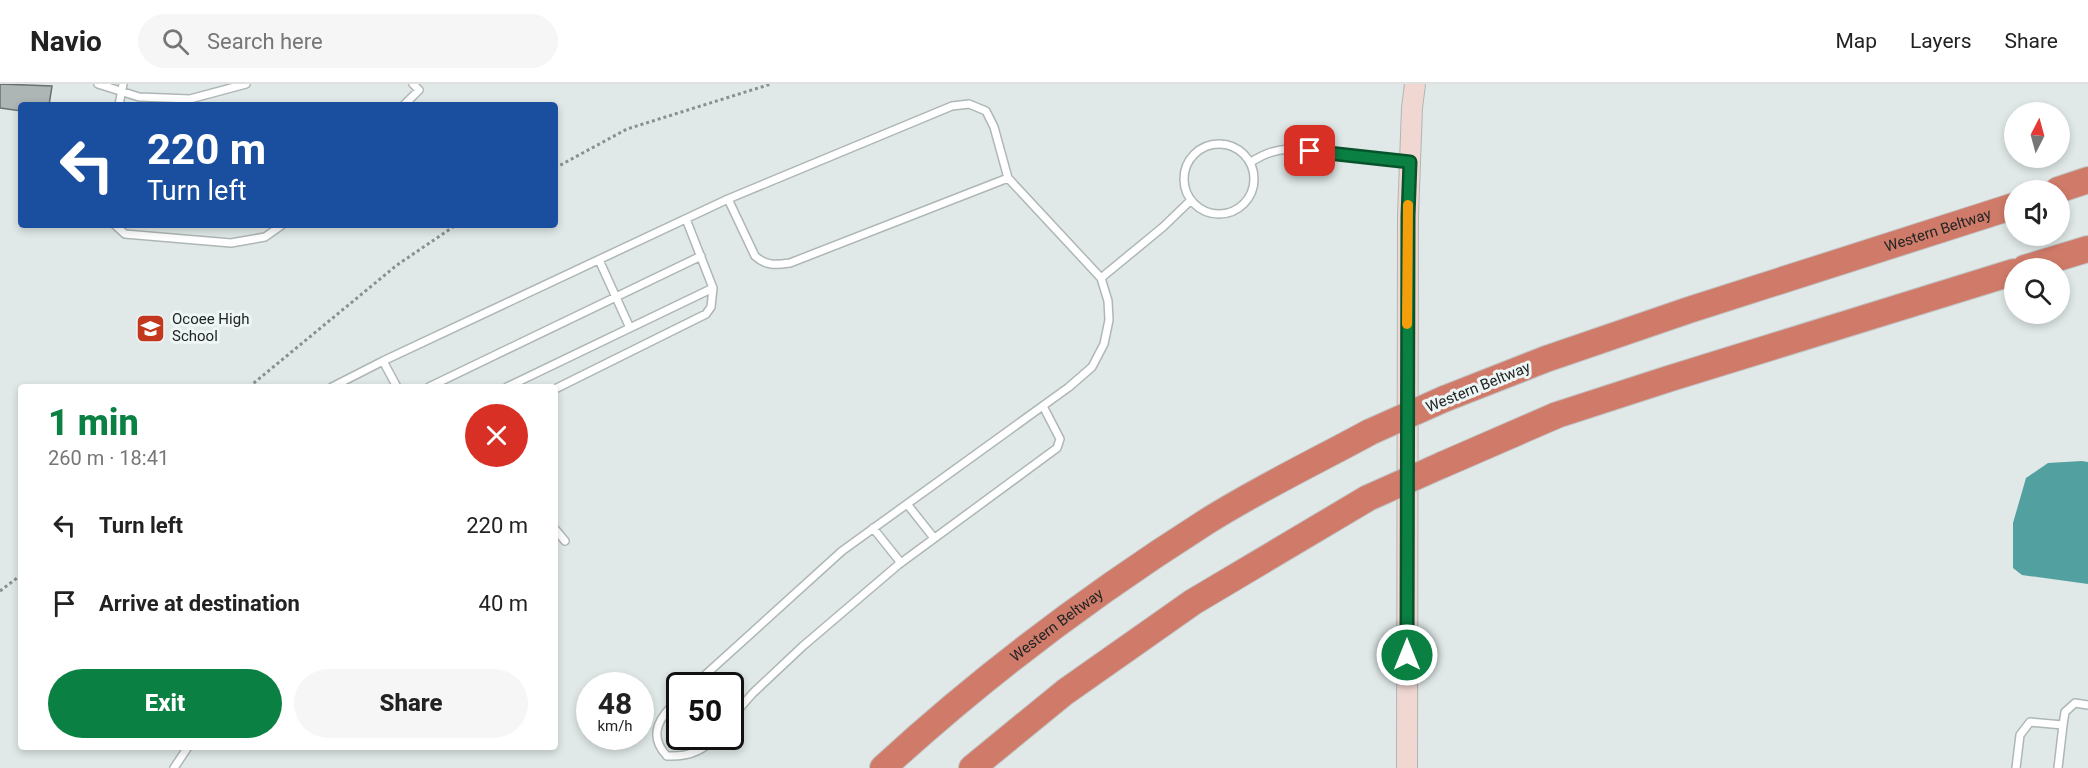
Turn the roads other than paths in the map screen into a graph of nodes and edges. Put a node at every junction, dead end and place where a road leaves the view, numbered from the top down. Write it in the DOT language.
graph roads {
  1 [pos="98,84"];
  2 [pos="246,84"];
  3 [pos="425,84"];
  4 [pos="1415,84"];
  5 [pos="416,87"];
  6 [pos="122,88"];
  7 [pos="406,102"];
  8 [pos="1251,162"];
  9 [pos="1410,162"];
  10 [pos="1008,178"];
  11 [pos="2088,180"];
  12 [pos="2070,186"];
  13 [pos="728,199"];
  14 [pos="1191,200"];
  15 [pos="2004,209"];
  16 [pos="686,219"];
  17 [pos="118,228"];
  18 [pos="278,228"];
  19 [pos="2088,249"];
  20 [pos="700,256"];
  21 [pos="2058,258"];
  22 [pos="599,260"];
  23 [pos="2004,275"];
  24 [pos="1101,278"];
  25 [pos="713,288"];
  26 [pos="615,297"];
  27 [pos="630,328"];
  28 [pos="383,361"];
  29 [pos="338,384"];
  30 [pos="395,384"];
  31 [pos="435,384"];
  32 [pos="513,384"];
  33 [pos="558,388"];
  34 [pos="1043,406"];
  35 [pos="907,504"];
  36 [pos="873,528"];
  37 [pos="558,533"];
  38 [pos="934,538"];
  39 [pos="565,541"];
  40 [pos="901,563"];
  41 [pos="708,672"];
  42 [pos="744,703"];
  43 [pos="2088,705"];
  44 [pos="666,713"];
  45 [pos="2063,725"];
  46 [pos="187,750"];
  47 [pos="699,750"];
  48 [pos="174,768"];
  49 [pos="883,768"];
  50 [pos="972,768"];
  51 [pos="1407,768"];
  52 [pos="2016,768"];
  53 [pos="2058,768"];
  1 -- 6 [label="lane"];
  2 -- 6 [label="lane"];
  3 -- 5 [label="lane"];
  4 -- 9 [label="main road"];
  5 -- 7 [label="lane"];
  8 -- 9 [label="lane"];
  8 -- 14 [label="lane"];
  8 -- 14 [label="lane"];
  9 -- 51 [label="main road"];
  10 -- 13 [label="lane"];
  10 -- 13 [label="lane"];
  10 -- 24 [label="lane"];
  11 -- 12 [label="highway"];
  13 -- 16 [label="lane"];
  14 -- 24 [label="lane"];
  15 -- 49 [label="highway, Western Beltway, bridge"];
  16 -- 20 [label="lane"];
  16 -- 22 [label="lane"];
  17 -- 18 [label="lane"];
  19 -- 21 [label="highway"];
  20 -- 25 [label="lane"];
  20 -- 26 [label="lane"];
  22 -- 26 [label="lane"];
  22 -- 28 [label="lane"];
  23 -- 50 [label="highway, bridge"];
  24 -- 34 [label="lane"];
  25 -- 27 [label="lane"];
  25 -- 33 [label="lane"];
  26 -- 27 [label="lane"];
  26 -- 31 [label="lane"];
  27 -- 32 [label="lane"];
  28 -- 29 [label="lane"];
  28 -- 30 [label="lane"];
  34 -- 35 [label="lane"];
  34 -- 38 [label="lane"];
  35 -- 36 [label="lane"];
  35 -- 38 [label="lane"];
  36 -- 40 [label="lane"];
  36 -- 41 [label="lane"];
  37 -- 39 [label="lane"];
  38 -- 40 [label="lane"];
  40 -- 42 [label="lane"];
  43 -- 45 [label="lane"];
  44 -- 47 [label="lane"];
  45 -- 52 [label="lane"];
  45 -- 53 [label="lane"];
  46 -- 48 [label="lane"];
}
